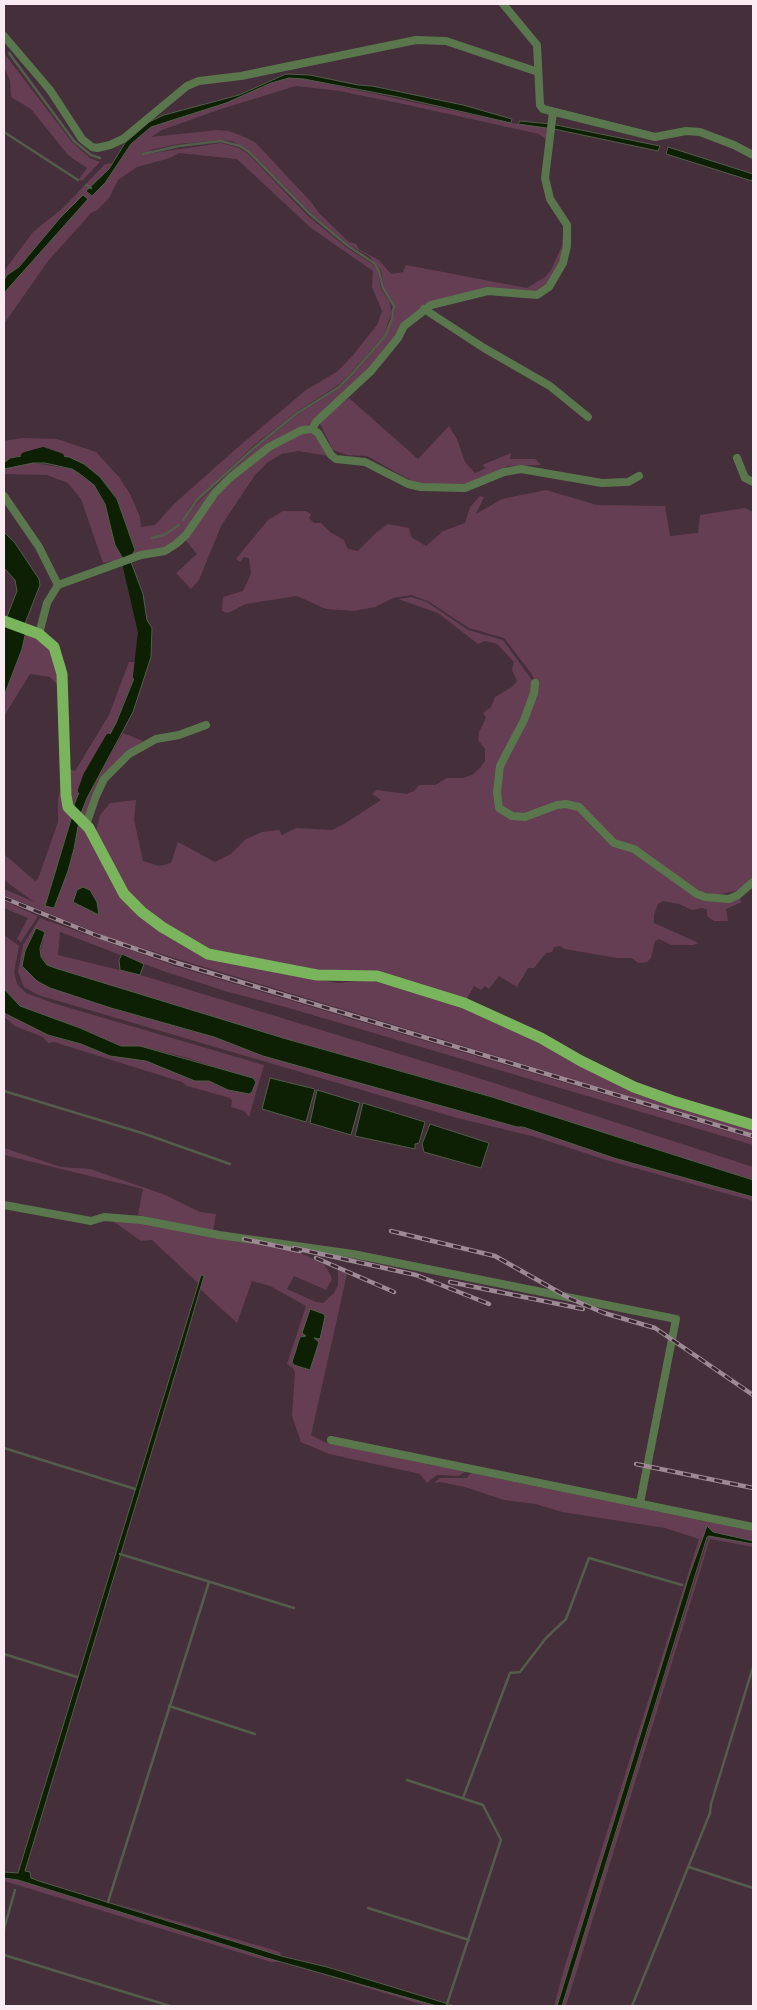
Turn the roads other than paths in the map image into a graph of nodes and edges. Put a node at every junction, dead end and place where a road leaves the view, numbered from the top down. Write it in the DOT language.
graph roads {
  1 [pos="503,4"];
  2 [pos="4,36"];
  3 [pos="11,45"];
  4 [pos="4,51"];
  5 [pos="538,72"];
  6 [pos="553,112"];
  7 [pos="753,155"];
  8 [pos="424,309"];
  9 [pos="588,417"];
  10 [pos="312,429"];
  11 [pos="737,458"];
  12 [pos="640,476"];
  13 [pos="753,482"];
  14 [pos="4,496"];
  15 [pos="58,585"];
  16 [pos="4,621"];
  17 [pos="33,632"];
  18 [pos="534,683"];
  19 [pos="206,725"];
  20 [pos="79,818"];
  21 [pos="753,882"];
  22 [pos="753,1125"];
  23 [pos="4,1205"];
  24 [pos="331,1440"];
  25 [pos="640,1503"];
  26 [pos="753,1527"];
  1 -- 5 [label="street"];
  2 -- 3 [label="street"];
  3 -- 4 [label="street"];
  3 -- 5 [label="street"];
  5 -- 6 [label="street"];
  6 -- 7 [label="street"];
  6 -- 8 [label="street"];
  8 -- 9 [label="street"];
  8 -- 10 [label="street"];
  10 -- 12 [label="street"];
  10 -- 15 [label="street"];
  11 -- 13 [label="street"];
  14 -- 15 [label="street"];
  15 -- 17 [label="street"];
  16 -- 17 [label="main road"];
  17 -- 20 [label="main road"];
  18 -- 21 [label="street"];
  19 -- 20 [label="street"];
  20 -- 22 [label="main road"];
  23 -- 25 [label="street"];
  24 -- 25 [label="street"];
  25 -- 26 [label="street"];
}
